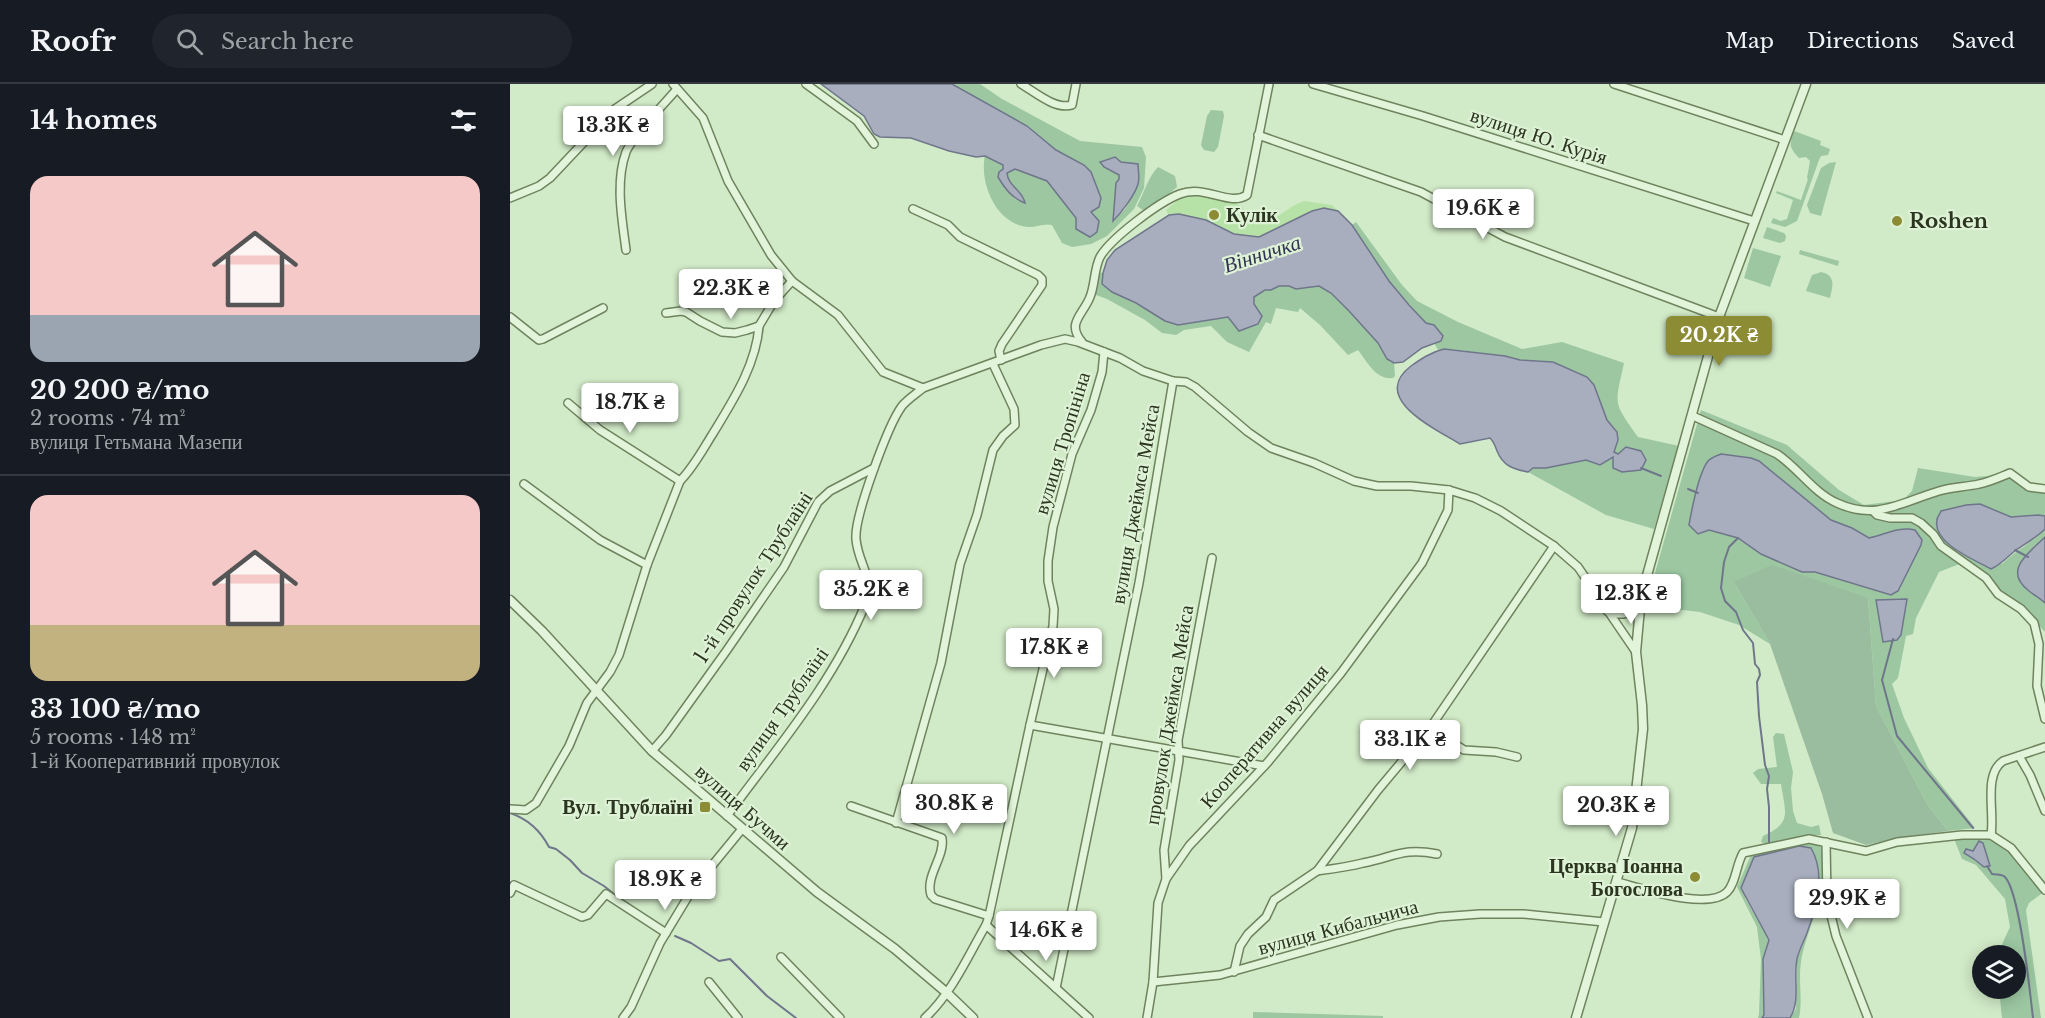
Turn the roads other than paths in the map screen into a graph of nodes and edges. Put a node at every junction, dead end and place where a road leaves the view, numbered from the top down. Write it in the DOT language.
graph roads {
  1 [pos="652,84"];
  2 [pos="806,84"];
  3 [pos="1021,84"];
  4 [pos="1076,84"];
  5 [pos="1269,84"];
  6 [pos="1313,84"];
  7 [pos="1614,84"];
  8 [pos="1806,84"];
  9 [pos="675,87"];
  10 [pos="1258,135"];
  11 [pos="1785,140"];
  12 [pos="874,144"];
  13 [pos="510,198"];
  14 [pos="913,209"];
  15 [pos="1754,221"];
  16 [pos="626,250"];
  17 [pos="792,281"];
  18 [pos="603,308"];
  19 [pos="666,313"];
  20 [pos="510,317"];
  21 [pos="1719,317"];
  22 [pos="759,326"];
  23 [pos="1086,346"];
  24 [pos="1104,352"];
  25 [pos="1001,360"];
  26 [pos="993,364"];
  27 [pos="1173,381"];
  28 [pos="923,388"];
  29 [pos="568,404"];
  30 [pos="1693,416"];
  31 [pos="874,468"];
  32 [pos="680,481"];
  33 [pos="524,484"];
  34 [pos="2045,489"];
  35 [pos="1449,490"];
  36 [pos="1873,511"];
  37 [pos="1554,546"];
  38 [pos="1212,558"];
  39 [pos="647,565"];
  40 [pos="1641,597"];
  41 [pos="510,600"];
  42 [pos="1607,611"];
  43 [pos="1636,652"];
  44 [pos="597,690"];
  45 [pos="2045,718"];
  46 [pos="1030,725"];
  47 [pos="1430,728"];
  48 [pos="1106,738"];
  49 [pos="2045,747"];
  50 [pos="1179,750"];
  51 [pos="652,751"];
  52 [pos="2019,756"];
  53 [pos="1517,757"];
  54 [pos="1264,766"];
  55 [pos="851,806"];
  56 [pos="510,809"];
  57 [pos="2045,811"];
  58 [pos="727,816"];
  59 [pos="896,823"];
  60 [pos="742,829"];
  61 [pos="1991,835"];
  62 [pos="1826,842"];
  63 [pos="1437,854"];
  64 [pos="1317,870"];
  65 [pos="1166,879"];
  66 [pos="1617,882"];
  67 [pos="2045,890"];
  68 [pos="510,893"];
  69 [pos="989,916"];
  70 [pos="1604,922"];
  71 [pos="986,925"];
  72 [pos="666,933"];
  73 [pos="781,957"];
  74 [pos="1234,972"];
  75 [pos="709,982"];
  76 [pos="1153,982"];
  77 [pos="1056,988"];
  78 [pos="947,993"];
  79 [pos="623,1018"];
  80 [pos="738,1018"];
  81 [pos="840,1018"];
  82 [pos="925,1018"];
  83 [pos="973,1018"];
  84 [pos="1089,1018"];
  85 [pos="1148,1018"];
  86 [pos="1576,1018"];
  87 [pos="1868,1018"];
  1 -- 13 [label="street"];
  2 -- 12 [label="street"];
  3 -- 4 [label="street"];
  5 -- 10 [label="street"];
  6 -- 15 [label="street, вулиця Ю. Курія"];
  7 -- 11 [label="street"];
  8 -- 11 [label="street"];
  9 -- 16 [label="street"];
  9 -- 17 [label="street"];
  10 -- 21 [label="street"];
  10 -- 23 [label="street"];
  11 -- 15 [label="street"];
  14 -- 25 [label="street"];
  15 -- 21 [label="street"];
  17 -- 22 [label="street"];
  17 -- 28 [label="street"];
  18 -- 20 [label="street"];
  19 -- 22 [label="street"];
  21 -- 30 [label="street"];
  22 -- 32 [label="street"];
  23 -- 24 [label="street"];
  23 -- 25 [label="street"];
  24 -- 27 [label="street"];
  24 -- 46 [label="street, вулиця Тропініна"];
  25 -- 26 [label="street"];
  26 -- 28 [label="street"];
  26 -- 59 [label="street"];
  27 -- 35 [label="street"];
  27 -- 48 [label="street, вулиця Джеймса Мейса"];
  28 -- 31 [label="street, вулиця Трублаїні"];
  29 -- 32 [label="street"];
  30 -- 36 [label="street"];
  30 -- 40 [label="street"];
  31 -- 51 [label="street, 1-й провулок Трублаїні"];
  31 -- 58 [label="street, вулиця Трублаїні"];
  32 -- 39 [label="street"];
  33 -- 39 [label="street"];
  34 -- 36 [label="street"];
  35 -- 37 [label="street"];
  35 -- 54 [label="street, Кооперативна вулиця"];
  36 -- 45 [label="street"];
  37 -- 42 [label="street"];
  37 -- 47 [label="street"];
  38 -- 50 [label="street, провулок Джеймса Мейса"];
  39 -- 44 [label="street"];
  40 -- 42 [label="street"];
  40 -- 43 [label="street"];
  41 -- 44 [label="street, вулиця Бучми"];
  42 -- 43 [label="street"];
  43 -- 66 [label="street"];
  44 -- 51 [label="street, вулиця Бучми"];
  44 -- 56 [label="street"];
  46 -- 48 [label="street"];
  46 -- 69 [label="street, вулиця Тропініна"];
  47 -- 53 [label="street"];
  47 -- 64 [label="street"];
  48 -- 50 [label="street"];
  48 -- 77 [label="street, вулиця Джеймса Мейса"];
  49 -- 52 [label="street"];
  50 -- 54 [label="street"];
  50 -- 65 [label="street, провулок Джеймса Мейса"];
  51 -- 58 [label="street, вулиця Бучми"];
  52 -- 57 [label="street"];
  52 -- 61 [label="street"];
  54 -- 65 [label="street, Кооперативна вулиця"];
  55 -- 59 [label="street"];
  58 -- 60 [label="street, вулиця Бучми"];
  59 -- 69 [label="street"];
  60 -- 72 [label="street"];
  60 -- 78 [label="street, вулиця Бучми"];
  61 -- 62 [label="street"];
  61 -- 67 [label="street"];
  62 -- 66 [label="street"];
  62 -- 87 [label="street"];
  63 -- 64 [label="street"];
  64 -- 74 [label="street"];
  65 -- 76 [label="street, Кооперативна вулиця"];
  66 -- 70 [label="street"];
  68 -- 72 [label="street"];
  69 -- 71 [label="street, вулиця Тропініна"];
  70 -- 74 [label="street, вулиця Кибальчича"];
  70 -- 86 [label="street"];
  71 -- 77 [label="street"];
  71 -- 78 [label="street, вулиця Тропініна"];
  72 -- 79 [label="street"];
  73 -- 81 [label="street"];
  74 -- 76 [label="street, вулиця Кибальчича"];
  75 -- 80 [label="street"];
  76 -- 85 [label="street, Кооперативна вулиця"];
  77 -- 84 [label="street"];
  78 -- 82 [label="street, вулиця Тропініна"];
  78 -- 83 [label="street, вулиця Бучми"];
}
